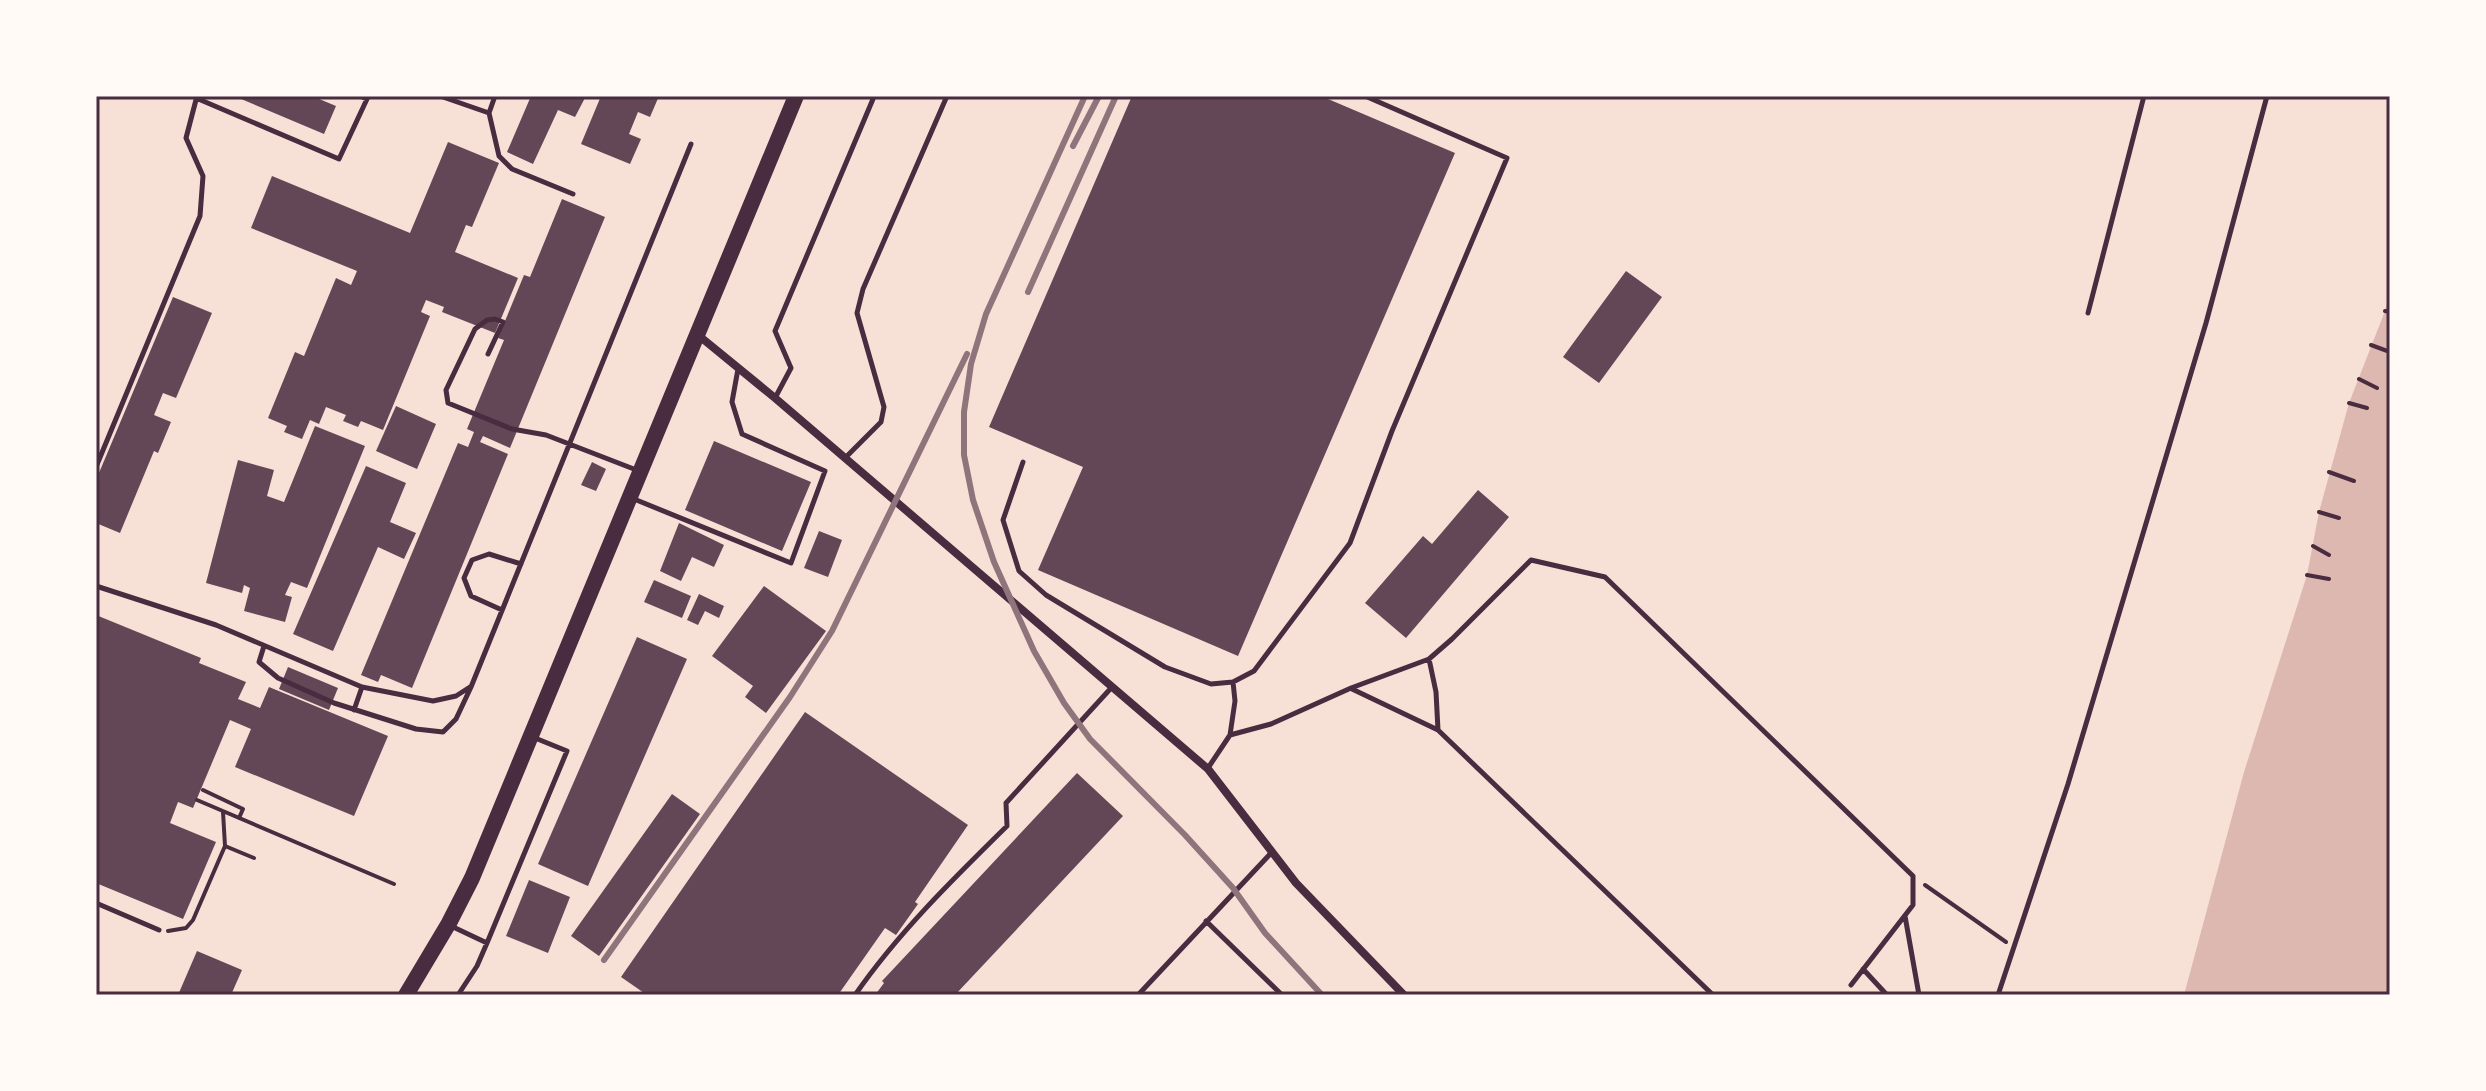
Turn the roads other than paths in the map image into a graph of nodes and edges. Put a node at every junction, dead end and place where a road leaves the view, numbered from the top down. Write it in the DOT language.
graph roads {
  1 [pos="360,96"];
  2 [pos="440,96"];
  3 [pos="495,96"];
  4 [pos="796,96"];
  5 [pos="947,96"];
  6 [pos="1365,96"];
  7 [pos="2144,96"];
  8 [pos="2267,96"];
  9 [pos="197,97"];
  10 [pos="368,97"];
  11 [pos="873,99"];
  12 [pos="489,113"];
  13 [pos="691,144"];
  14 [pos="573,194"];
  15 [pos="2088,313"];
  16 [pos="697,334"];
  17 [pos="488,354"];
  18 [pos="738,368"];
  19 [pos="775,398"];
  20 [pos="569,443"];
  21 [pos="844,459"];
  22 [pos="1023,462"];
  23 [pos="96,467"];
  24 [pos="639,472"];
  25 [pos="629,497"];
  26 [pos="521,564"];
  27 [pos="96,586"];
  28 [pos="502,610"];
  29 [pos="264,646"];
  30 [pos="1429,659"];
  31 [pos="1233,682"];
  32 [pos="362,687"];
  33 [pos="471,687"];
  34 [pos="1112,687"];
  35 [pos="1351,688"];
  36 [pos="354,710"];
  37 [pos="1438,730"];
  38 [pos="1230,735"];
  39 [pos="531,736"];
  40 [pos="1208,769"];
  41 [pos="1272,852"];
  42 [pos="96,903"];
  43 [pos="1905,915"];
  44 [pos="1206,921"];
  45 [pos="448,925"];
  46 [pos="159,930"];
  47 [pos="487,943"];
  48 [pos="1863,969"];
  49 [pos="1851,985"];
  50 [pos="406,995"];
  51 [pos="458,995"];
  52 [pos="855,995"];
  53 [pos="1138,995"];
  54 [pos="1282,995"];
  55 [pos="1404,995"];
  56 [pos="1713,995"];
  57 [pos="1887,995"];
  58 [pos="1919,995"];
  59 [pos="1998,995"];
  1 -- 10 [label="lane"];
  2 -- 12 [label="lane"];
  3 -- 12 [label="lane"];
  4 -- 16 [label="main road"];
  5 -- 21 [label="lane"];
  6 -- 31 [label="lane"];
  7 -- 15 [label="lane"];
  8 -- 59 [label="lane"];
  9 -- 10 [label="lane"];
  9 -- 23 [label="lane"];
  11 -- 19 [label="lane"];
  12 -- 14 [label="lane"];
  13 -- 20 [label="lane"];
  16 -- 18 [label="street"];
  16 -- 24 [label="main road"];
  17 -- 20 [label="lane"];
  18 -- 19 [label="street"];
  18 -- 25 [label="lane"];
  19 -- 21 [label="street"];
  20 -- 24 [label="lane"];
  20 -- 26 [label="lane"];
  21 -- 34 [label="street"];
  22 -- 31 [label="lane"];
  24 -- 25 [label="main road"];
  25 -- 39 [label="main road"];
  26 -- 28 [label="lane"];
  26 -- 28 [label="lane"];
  27 -- 29 [label="lane"];
  28 -- 33 [label="lane"];
  29 -- 32 [label="lane"];
  29 -- 36 [label="lane"];
  30 -- 35 [label="lane"];
  30 -- 37 [label="lane"];
  30 -- 43 [label="lane"];
  31 -- 38 [label="lane"];
  32 -- 33 [label="lane"];
  32 -- 36 [label="lane"];
  33 -- 36 [label="lane"];
  34 -- 40 [label="street"];
  34 -- 52 [label="lane"];
  35 -- 37 [label="lane"];
  35 -- 38 [label="lane"];
  37 -- 56 [label="lane"];
  38 -- 40 [label="lane"];
  39 -- 45 [label="main road"];
  39 -- 47 [label="lane"];
  40 -- 41 [label="street"];
  41 -- 44 [label="lane"];
  41 -- 55 [label="street"];
  42 -- 46 [label="lane"];
  43 -- 48 [label="lane"];
  43 -- 58 [label="lane"];
  44 -- 53 [label="lane"];
  44 -- 54 [label="lane"];
  45 -- 47 [label="lane"];
  45 -- 50 [label="main road"];
  47 -- 51 [label="lane"];
  48 -- 49 [label="lane"];
  48 -- 57 [label="lane"];
}
